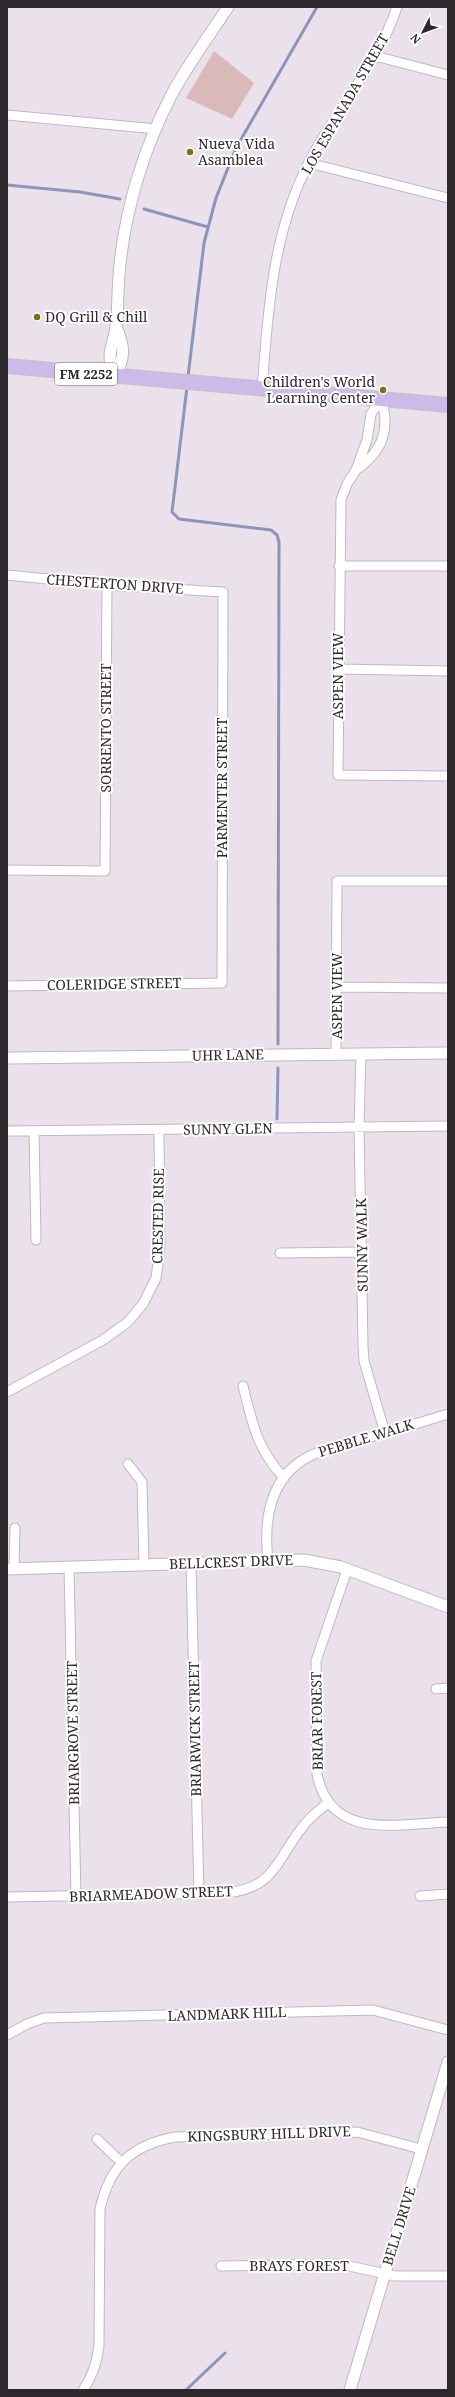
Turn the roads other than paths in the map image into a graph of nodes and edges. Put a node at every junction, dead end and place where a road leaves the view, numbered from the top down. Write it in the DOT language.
graph roads {
  1 [pos="228,7"];
  2 [pos="397,7"];
  3 [pos="375,56"];
  4 [pos="448,75"];
  5 [pos="7,115"];
  6 [pos="157,129"];
  7 [pos="309,163"];
  8 [pos="448,198"];
  9 [pos="7,367"];
  10 [pos="114,377"];
  11 [pos="262,389"];
  12 [pos="381,399"];
  13 [pos="448,405"];
  14 [pos="356,470"];
  15 [pos="340,566"];
  16 [pos="448,566"];
  17 [pos="7,575"];
  18 [pos="106,585"];
  19 [pos="223,592"];
  20 [pos="338,669"];
  21 [pos="448,671"];
  22 [pos="448,776"];
  23 [pos="7,870"];
  24 [pos="448,881"];
  25 [pos="222,983"];
  26 [pos="7,986"];
  27 [pos="337,987"];
  28 [pos="448,988"];
  29 [pos="448,1053"];
  30 [pos="336,1054"];
  31 [pos="361,1054"];
  32 [pos="7,1058"];
  33 [pos="448,1126"];
  34 [pos="360,1128"];
  35 [pos="159,1130"];
  36 [pos="7,1131"];
  37 [pos="34,1131"];
  38 [pos="36,1240"];
  39 [pos="362,1252"];
  40 [pos="280,1253"];
  41 [pos="243,1386"];
  42 [pos="7,1392"];
  43 [pos="448,1414"];
  44 [pos="385,1433"];
  45 [pos="128,1464"];
  46 [pos="284,1478"];
  47 [pos="15,1528"];
  48 [pos="268,1561"];
  49 [pos="191,1564"];
  50 [pos="144,1565"];
  51 [pos="70,1568"];
  52 [pos="11,1569"];
  53 [pos="347,1570"];
  54 [pos="448,1607"];
  55 [pos="448,1688"];
  56 [pos="436,1689"];
  57 [pos="328,1803"];
  58 [pos="448,1822"];
  59 [pos="199,1894"];
  60 [pos="448,1894"];
  61 [pos="420,1896"];
  62 [pos="7,1897"];
  63 [pos="76,1897"];
  64 [pos="448,2030"];
  65 [pos="7,2035"];
  66 [pos="448,2062"];
  67 [pos="97,2138"];
  68 [pos="421,2149"];
  69 [pos="122,2163"];
  70 [pos="221,2266"];
  71 [pos="384,2274"];
  72 [pos="448,2276"];
  73 [pos="83,2390"];
  74 [pos="350,2390"];
  1 -- 6 [label="street"];
  2 -- 3 [label="street, LOS ESPANADA STREET"];
  3 -- 4 [label="street"];
  3 -- 7 [label="street, LOS ESPANADA STREET"];
  5 -- 6 [label="street"];
  6 -- 10 [label="street"];
  7 -- 8 [label="street"];
  7 -- 11 [label="street, LOS ESPANADA STREET"];
  9 -- 10 [label="main road, FM 2252"];
  10 -- 11 [label="main road, FM 2252"];
  11 -- 12 [label="main road, FM 2252"];
  12 -- 13 [label="main road, FM 2252"];
  12 -- 14 [label="street, ASPEN VIEW"];
  12 -- 14 [label="street, ASPEN VIEW"];
  14 -- 15 [label="street, ASPEN VIEW"];
  15 -- 16 [label="street"];
  15 -- 20 [label="street, ASPEN VIEW"];
  17 -- 18 [label="street, CHESTERTON DRIVE"];
  18 -- 19 [label="street, CHESTERTON DRIVE"];
  18 -- 23 [label="street, SORRENTO STREET"];
  19 -- 25 [label="street, PARMENTER STREET"];
  20 -- 21 [label="street"];
  20 -- 22 [label="street, ASPEN VIEW"];
  24 -- 27 [label="street, ASPEN VIEW"];
  25 -- 26 [label="street, COLERIDGE STREET"];
  27 -- 28 [label="street"];
  27 -- 30 [label="street, ASPEN VIEW"];
  29 -- 31 [label="street, UHR LANE"];
  30 -- 31 [label="street, UHR LANE"];
  30 -- 32 [label="street, UHR LANE"];
  31 -- 34 [label="street, SUNNY WALK"];
  33 -- 34 [label="street, SUNNY GLEN"];
  34 -- 35 [label="street, SUNNY GLEN"];
  34 -- 39 [label="street, SUNNY WALK"];
  35 -- 37 [label="street, SUNNY GLEN"];
  35 -- 42 [label="street, CRESTED RISE"];
  36 -- 37 [label="street, SUNNY GLEN"];
  37 -- 38 [label="street"];
  39 -- 40 [label="street"];
  39 -- 44 [label="street, SUNNY WALK"];
  41 -- 46 [label="street"];
  43 -- 44 [label="street, PEBBLE WALK"];
  44 -- 46 [label="street, PEBBLE WALK"];
  45 -- 50 [label="street"];
  46 -- 48 [label="street, PEBBLE WALK"];
  47 -- 52 [label="street"];
  48 -- 49 [label="street, BELLCREST DRIVE"];
  48 -- 53 [label="street, BELLCREST DRIVE"];
  49 -- 50 [label="street, BELLCREST DRIVE"];
  49 -- 59 [label="street, BRIARWICK STREET"];
  50 -- 51 [label="street, BELLCREST DRIVE"];
  51 -- 52 [label="street, BELLCREST DRIVE"];
  51 -- 63 [label="street, BRIARGROVE STREET"];
  53 -- 54 [label="street, BELLCREST DRIVE"];
  53 -- 57 [label="street, BRIAR FOREST"];
  55 -- 56 [label="street"];
  57 -- 58 [label="street"];
  57 -- 59 [label="street, BRIARMEADOW STREET"];
  59 -- 63 [label="street, BRIARMEADOW STREET"];
  60 -- 61 [label="street"];
  62 -- 63 [label="street, BRIARMEADOW STREET"];
  64 -- 65 [label="street, LANDMARK HILL"];
  66 -- 68 [label="street, BELL DRIVE"];
  67 -- 69 [label="street"];
  68 -- 69 [label="street, KINGSBURY HILL DRIVE"];
  68 -- 71 [label="street, BELL DRIVE"];
  69 -- 73 [label="street, KINGSBURY HILL DRIVE"];
  70 -- 71 [label="street, BRAYS FOREST"];
  71 -- 72 [label="street, BRAYS FOREST"];
  71 -- 74 [label="street, BELL DRIVE"];
}
